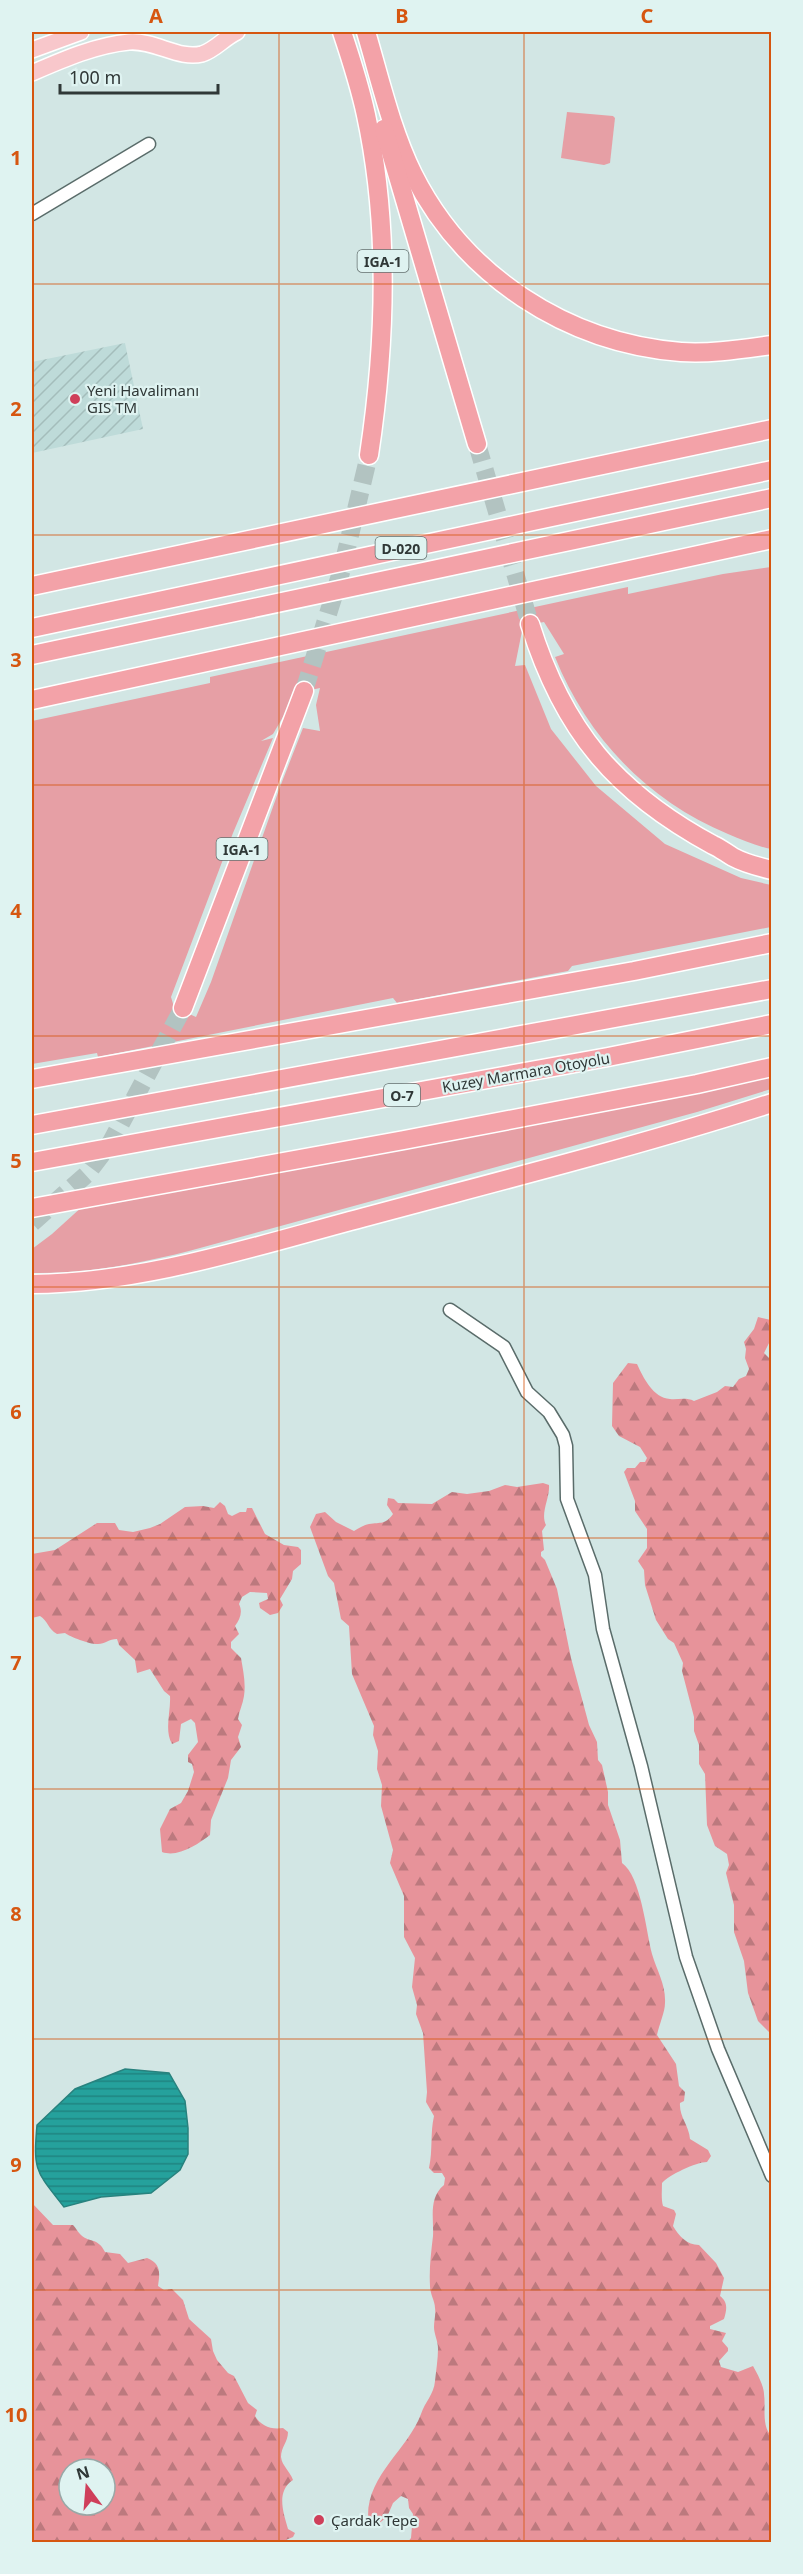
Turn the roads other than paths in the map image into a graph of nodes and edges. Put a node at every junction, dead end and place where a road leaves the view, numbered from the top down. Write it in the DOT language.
graph roads {
  1 [pos="81,32"];
  2 [pos="154,32"];
  3 [pos="342,32"];
  4 [pos="354,32"];
  5 [pos="366,32"];
  6 [pos="230,34"];
  7 [pos="167,48"];
  8 [pos="32,50"];
  9 [pos="365,68"];
  10 [pos="32,73"];
  11 [pos="149,144"];
  12 [pos="32,214"];
  13 [pos="771,345"];
  14 [pos="771,429"];
  15 [pos="477,444"];
  16 [pos="369,455"];
  17 [pos="771,470"];
  18 [pos="771,498"];
  19 [pos="771,539"];
  20 [pos="771,550"];
  21 [pos="32,586"];
  22 [pos="512,597"];
  23 [pos="530,624"];
  24 [pos="32,628"];
  25 [pos="32,655"];
  26 [pos="304,691"];
  27 [pos="32,700"];
  28 [pos="715,846"];
  29 [pos="771,862"];
  30 [pos="771,870"];
  31 [pos="771,943"];
  32 [pos="771,989"];
  33 [pos="183,1008"];
  34 [pos="771,1024"];
  35 [pos="771,1067"];
  36 [pos="32,1079"];
  37 [pos="771,1104"];
  38 [pos="32,1125"];
  39 [pos="32,1162"];
  40 [pos="32,1208"];
  41 [pos="32,1284"];
  42 [pos="450,1310"];
  43 [pos="771,2176"];
  1 -- 8 [label="main road"];
  2 -- 7 [label="main road"];
  3 -- 9 [label="highway, IGA-1"];
  4 -- 9 [label="highway"];
  5 -- 9 [label="highway"];
  6 -- 7 [label="main road"];
  7 -- 10 [label="main road"];
  9 -- 13 [label="highway"];
  9 -- 15 [label="highway"];
  9 -- 16 [label="highway, IGA-1"];
  11 -- 12 [label="street"];
  14 -- 21 [label="highway"];
  17 -- 24 [label="highway, D-020"];
  18 -- 25 [label="highway, D-020"];
  19 -- 22 [label="highway"];
  20 -- 22 [label="highway"];
  22 -- 27 [label="highway"];
  23 -- 28 [label="highway"];
  26 -- 33 [label="highway, IGA-1"];
  28 -- 29 [label="highway"];
  28 -- 30 [label="highway"];
  31 -- 36 [label="highway"];
  32 -- 38 [label="highway, O-7"];
  34 -- 39 [label="highway, Kuzey Marmara Otoyolu / O-7"];
  35 -- 40 [label="highway"];
  37 -- 41 [label="highway"];
  42 -- 43 [label="street"];
}
